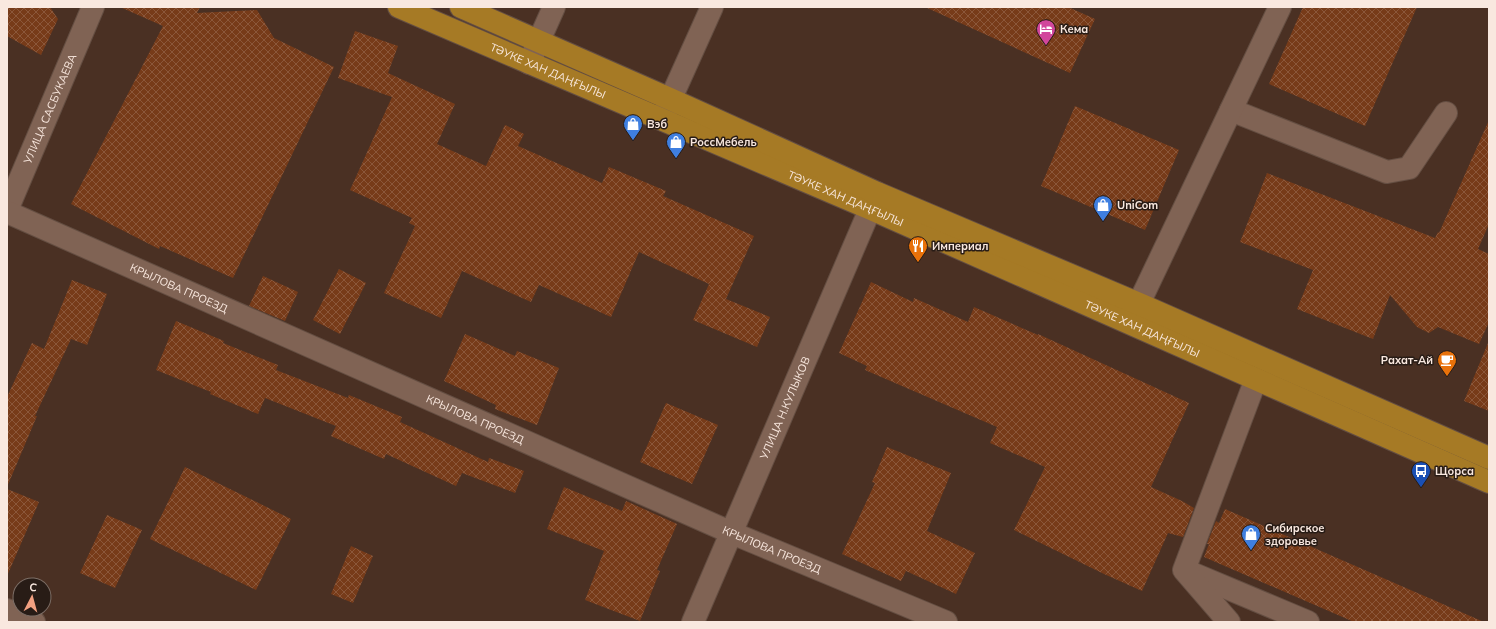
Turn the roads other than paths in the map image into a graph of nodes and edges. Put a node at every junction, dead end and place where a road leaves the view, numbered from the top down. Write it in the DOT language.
graph roads {
  1 [pos="93,7"];
  2 [pos="399,7"];
  3 [pos="461,7"];
  4 [pos="554,7"];
  5 [pos="712,7"];
  6 [pos="1280,7"];
  7 [pos="539,41"];
  8 [pos="529,62"];
  9 [pos="670,99"];
  10 [pos="1231,110"];
  11 [pos="1446,113"];
  12 [pos="662,119"];
  13 [pos="874,201"];
  14 [pos="7,211"];
  15 [pos="1135,314"];
  16 [pos="1256,379"];
  17 [pos="1489,458"];
  18 [pos="1489,482"];
  19 [pos="732,533"];
  20 [pos="1184,570"];
  21 [pos="7,610"];
  22 [pos="34,622"];
  23 [pos="693,622"];
  24 [pos="946,622"];
  25 [pos="1230,622"];
  26 [pos="1308,622"];
  1 -- 14 [label="street, УЛИЦА САСБУКАЕВА"];
  2 -- 8 [label="main road, ТӘУКЕ ХАН ДАҢҒЫЛЫ"];
  3 -- 7 [label="main road, ТӘУКЕ ХАН ДАҢҒЫЛЫ"];
  4 -- 7 [label="street"];
  5 -- 9 [label="street"];
  6 -- 10 [label="street"];
  7 -- 8 [label="street"];
  7 -- 9 [label="main road, ТӘУКЕ ХАН ДАҢҒЫЛЫ"];
  8 -- 12 [label="main road, ТӘУКЕ ХАН ДАҢҒЫЛЫ"];
  9 -- 12 [label="street"];
  9 -- 13 [label="main road, ТӘУКЕ ХАН ДАҢҒЫЛЫ"];
  10 -- 11 [label="street"];
  10 -- 15 [label="street"];
  12 -- 13 [label="main road, ТӘУКЕ ХАН ДАҢҒЫЛЫ"];
  13 -- 15 [label="main road, ТӘУКЕ ХАН ДАҢҒЫЛЫ"];
  13 -- 19 [label="street, УЛИЦА Н.КУЛЫКОВ"];
  14 -- 19 [label="street, КРЫЛОВА ПРОЕЗД"];
  15 -- 16 [label="main road, ТӘУКЕ ХАН ДАҢҒЫЛЫ"];
  15 -- 17 [label="main road, ТӘУКЕ ХАН ДАҢҒЫЛЫ"];
  16 -- 18 [label="main road, ТӘУКЕ ХАН ДАҢҒЫЛЫ"];
  16 -- 20 [label="street"];
  19 -- 23 [label="street, УЛИЦА Н.КУЛЫКОВ"];
  19 -- 24 [label="street, КРЫЛОВА ПРОЕЗД"];
  20 -- 25 [label="street"];
  20 -- 26 [label="street"];
  21 -- 22 [label="street"];
}
